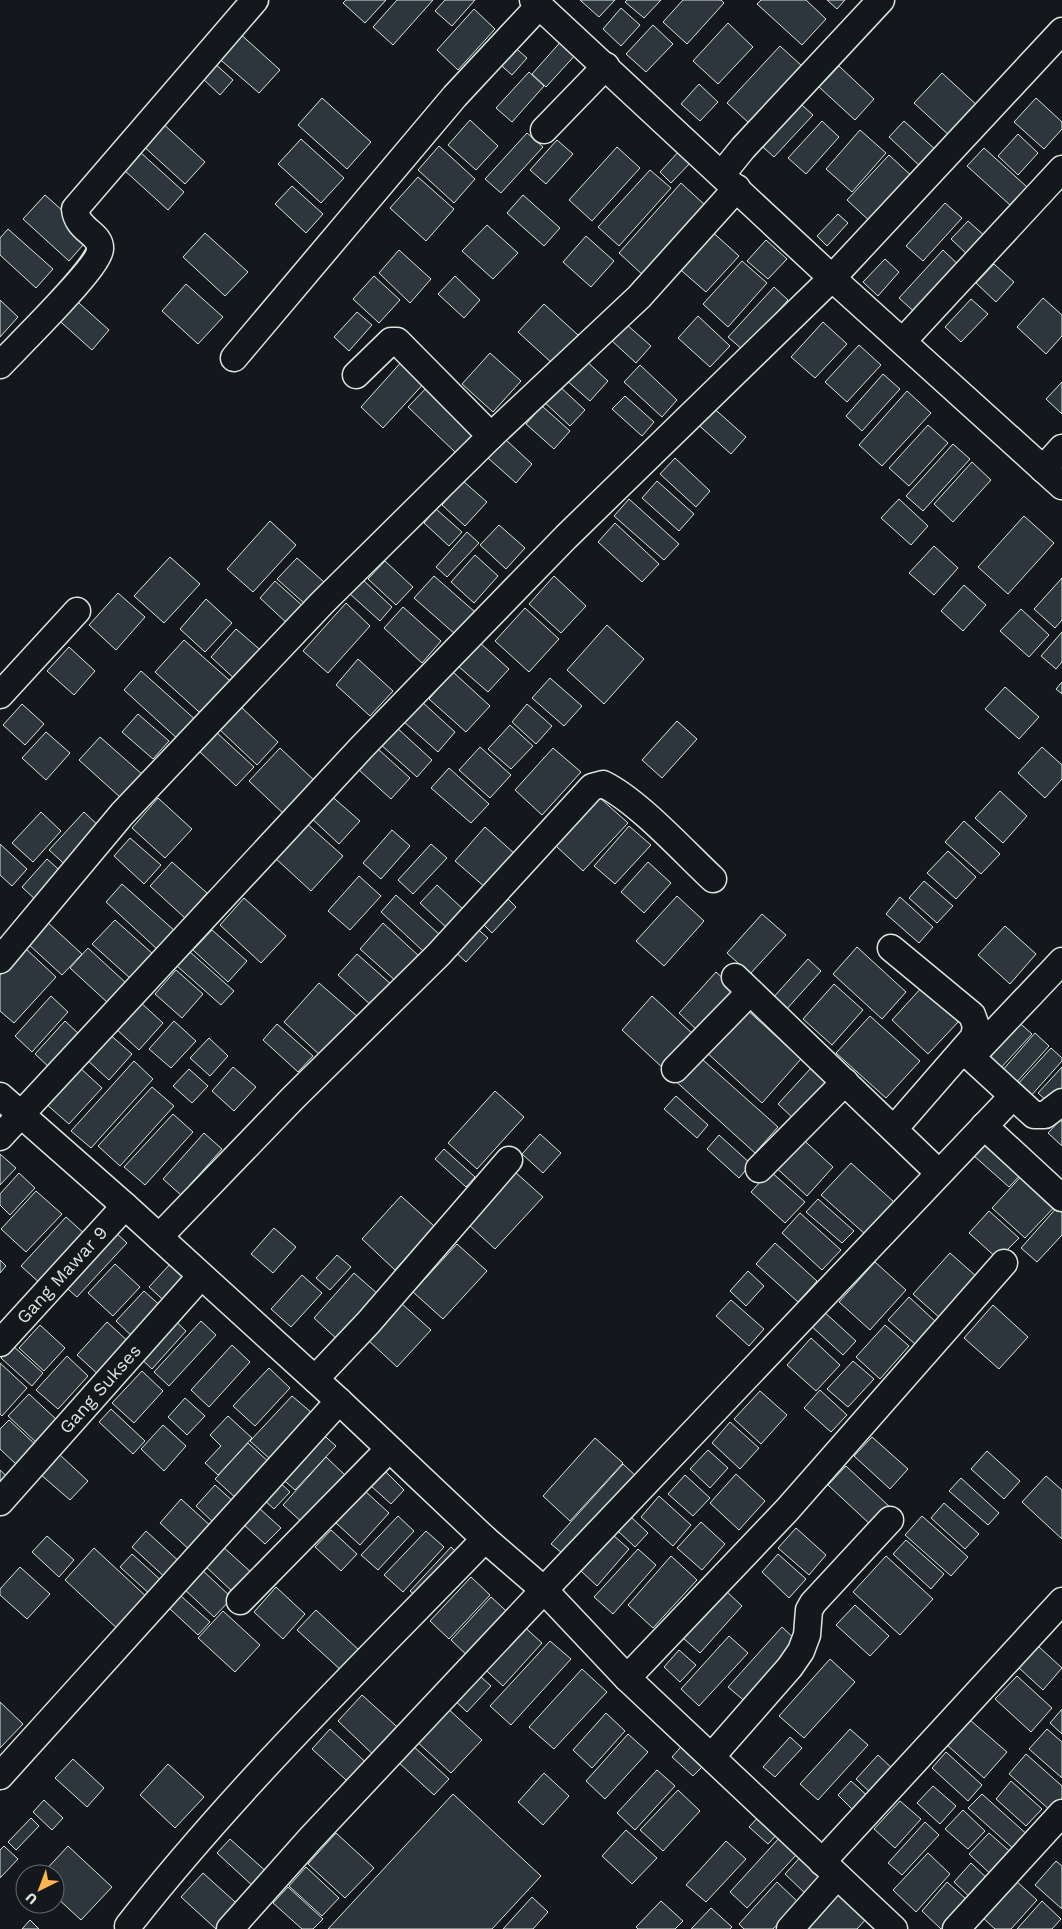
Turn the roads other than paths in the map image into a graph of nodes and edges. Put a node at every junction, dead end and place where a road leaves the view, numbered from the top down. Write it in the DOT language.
graph roads {
  1 [pos="255,0"];
  2 [pos="881,0"];
  3 [pos="536,3"];
  4 [pos="1062,31"];
  5 [pos="606,66"];
  6 [pos="544,130"];
  7 [pos="1062,169"];
  8 [pos="730,181"];
  9 [pos="832,278"];
  10 [pos="903,341"];
  11 [pos="234,358"];
  12 [pos="0,365"];
  13 [pos="356,375"];
  14 [pos="491,436"];
  15 [pos="1062,448"];
  16 [pos="1042,469"];
  17 [pos="1062,486"];
  18 [pos="76,611"];
  19 [pos="0,695"];
  20 [pos="713,879"];
  21 [pos="891,948"];
  22 [pos="0,960"];
  23 [pos="1062,962"];
  24 [pos="967,1053"];
  25 [pos="675,1069"];
  26 [pos="845,1082"];
  27 [pos="0,1096"];
  28 [pos="1012,1097"];
  29 [pos="1062,1102"];
  30 [pos="21,1115"];
  31 [pos="984,1126"];
  32 [pos="894,1129"];
  33 [pos="0,1137"];
  34 [pos="509,1160"];
  35 [pos="759,1169"];
  36 [pos="939,1173"];
  37 [pos="1062,1198"];
  38 [pos="125,1206"];
  39 [pos="158,1237"];
  40 [pos="1004,1263"];
  41 [pos="200,1277"];
  42 [pos="0,1343"];
  43 [pos="316,1379"];
  44 [pos="339,1401"];
  45 [pos="389,1449"];
  46 [pos="0,1502"];
  47 [pos="890,1520"];
  48 [pos="484,1539"];
  49 [pos="544,1590"];
  50 [pos="1062,1600"];
  51 [pos="240,1601"];
  52 [pos="627,1678"];
  53 [pos="712,1756"];
  54 [pos="0,1776"];
  55 [pos="1062,1813"];
  56 [pos="829,1869"];
  57 [pos="128,1926"];
  58 [pos="230,1929"];
  59 [pos="790,1929"];
  60 [pos="894,1929"];
  61 [pos="956,1929"];
  1 -- 12 [label="street"];
  2 -- 8 [label="street"];
  3 -- 5 [label="street"];
  3 -- 11 [label="street"];
  4 -- 9 [label="street"];
  5 -- 6 [label="street"];
  5 -- 8 [label="street"];
  7 -- 10 [label="street"];
  8 -- 9 [label="street"];
  8 -- 14 [label="street"];
  9 -- 10 [label="street"];
  9 -- 30 [label="street"];
  10 -- 16 [label="street"];
  13 -- 14 [label="street"];
  14 -- 22 [label="street"];
  15 -- 16 [label="street"];
  16 -- 17 [label="street"];
  18 -- 19 [label="street"];
  20 -- 39 [label="street"];
  21 -- 24 [label="street"];
  23 -- 24 [label="street"];
  24 -- 28 [label="street"];
  24 -- 32 [label="street"];
  25 -- 26 [label="street"];
  26 -- 32 [label="street"];
  26 -- 35 [label="street"];
  27 -- 30 [label="street"];
  28 -- 29 [label="street"];
  28 -- 31 [label="street"];
  30 -- 33 [label="street"];
  30 -- 38 [label="street"];
  31 -- 36 [label="street"];
  31 -- 37 [label="street"];
  32 -- 36 [label="street"];
  34 -- 43 [label="street"];
  36 -- 49 [label="street"];
  38 -- 39 [label="street"];
  38 -- 42 [label="street, Gang Mawar 9"];
  39 -- 41 [label="street"];
  40 -- 52 [label="street"];
  41 -- 43 [label="street"];
  41 -- 46 [label="street, Gang Sukses"];
  43 -- 44 [label="street"];
  44 -- 45 [label="street"];
  44 -- 54 [label="street"];
  45 -- 48 [label="street"];
  45 -- 51 [label="street"];
  47 -- 53 [label="street"];
  48 -- 49 [label="street"];
  48 -- 57 [label="street"];
  49 -- 52 [label="street"];
  49 -- 58 [label="street"];
  50 -- 56 [label="street"];
  52 -- 53 [label="street"];
  53 -- 56 [label="street"];
  55 -- 61 [label="street"];
  56 -- 59 [label="street"];
  56 -- 60 [label="street"];
}
